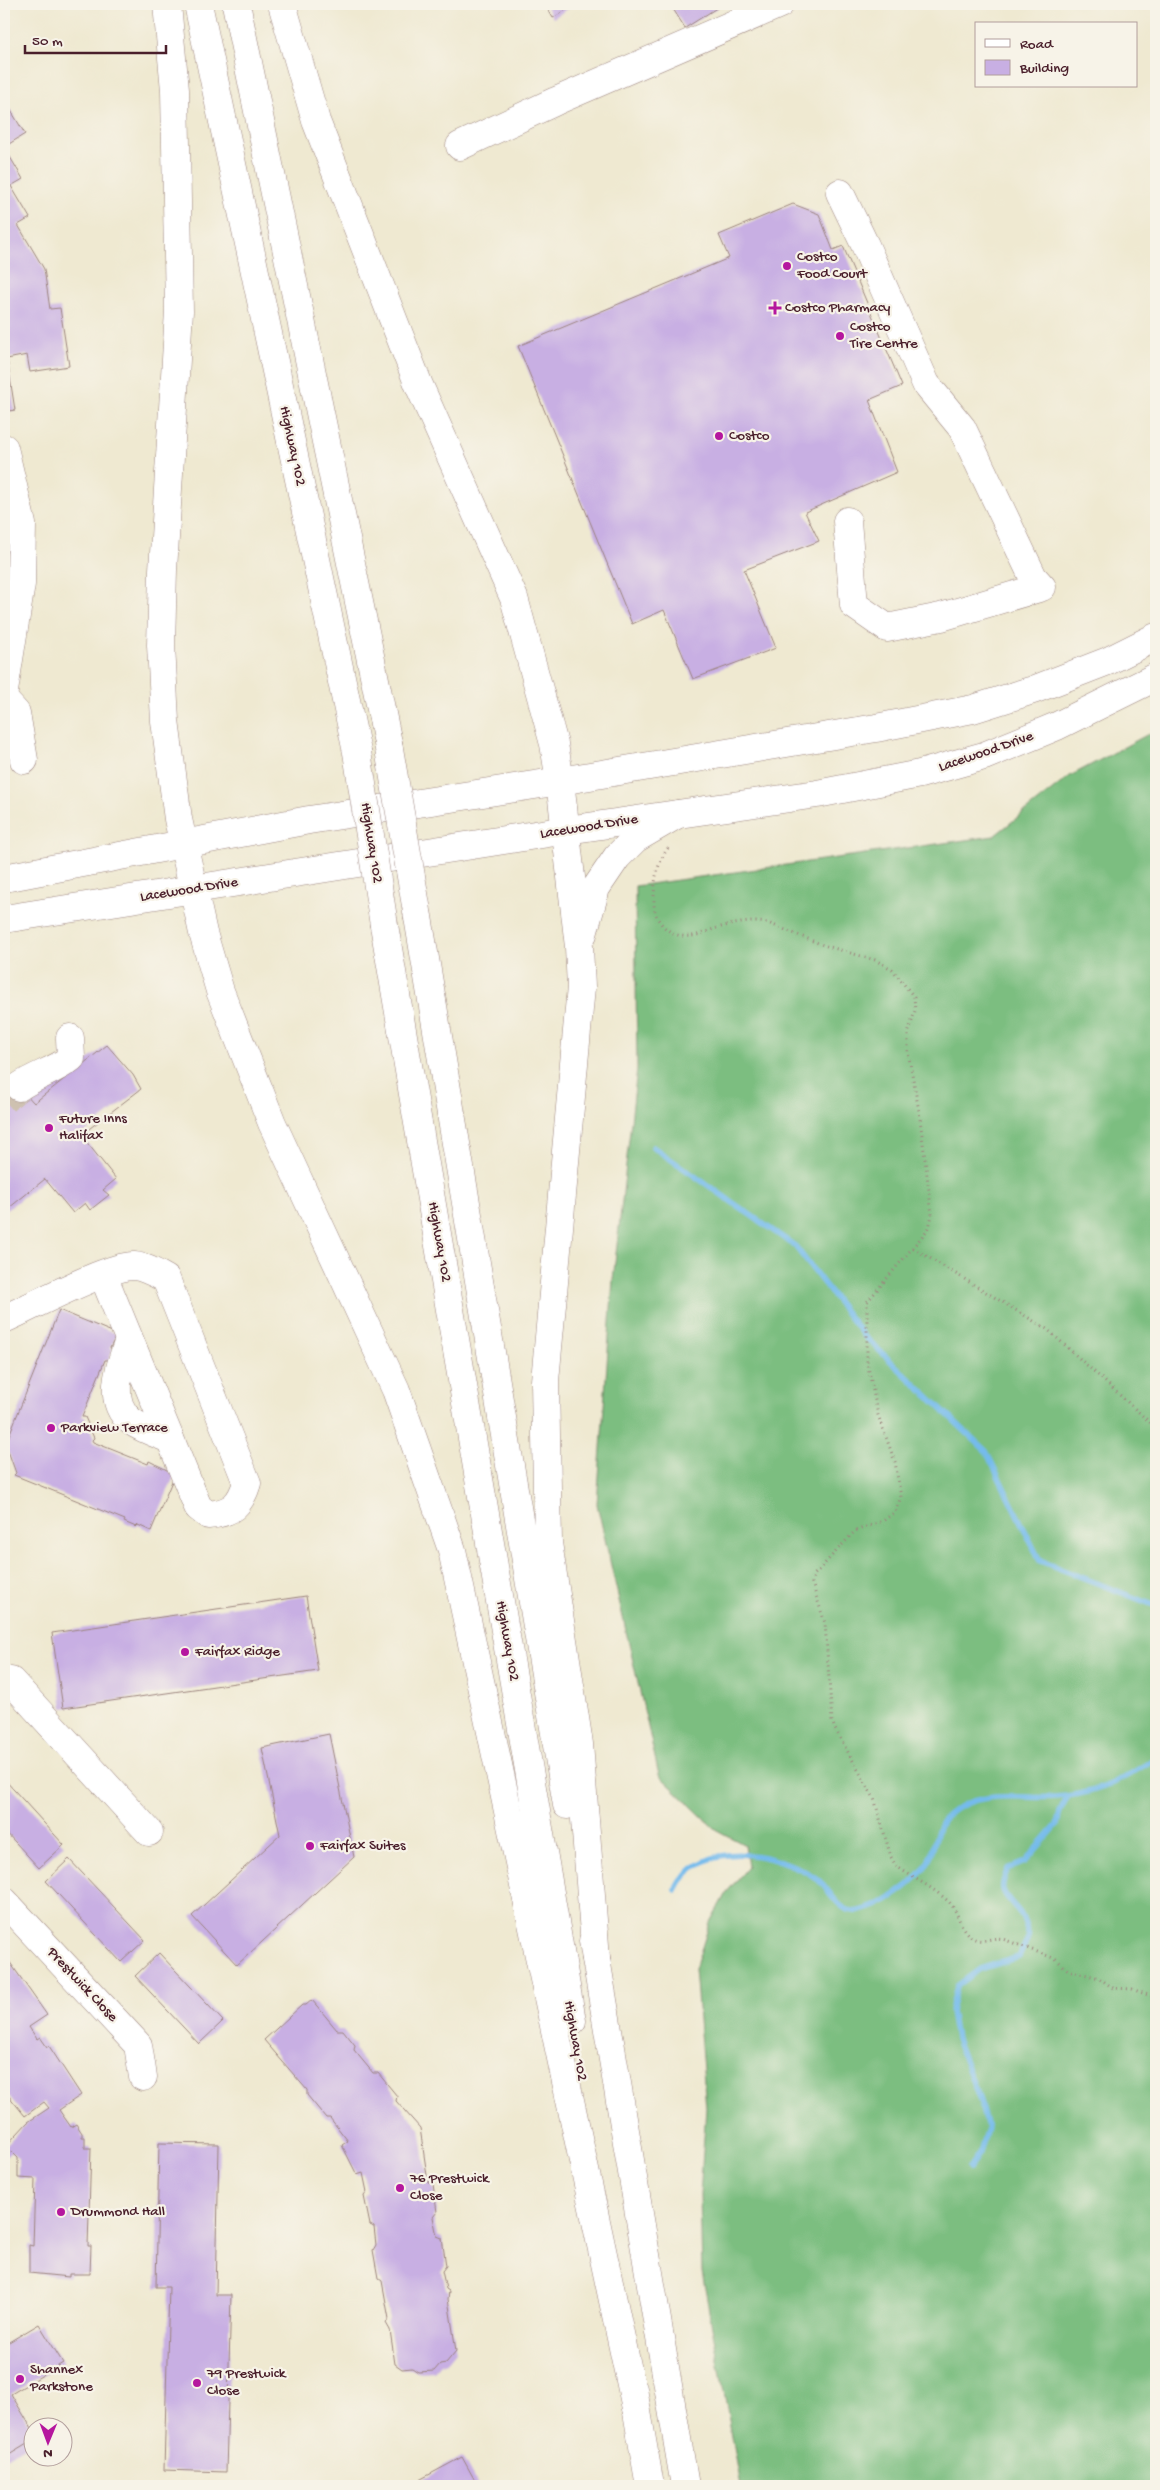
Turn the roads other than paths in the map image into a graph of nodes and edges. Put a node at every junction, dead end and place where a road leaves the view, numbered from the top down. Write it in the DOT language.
graph roads {
  1 [pos="167,4"];
  2 [pos="198,4"];
  3 [pos="236,4"];
  4 [pos="282,4"];
  5 [pos="780,4"];
  6 [pos="460,146"];
  7 [pos="840,193"];
  8 [pos="4,448"];
  9 [pos="847,521"];
  10 [pos="1156,637"];
  11 [pos="1156,677"];
  12 [pos="4,691"];
  13 [pos="4,700"];
  14 [pos="24,760"];
  15 [pos="560,781"];
  16 [pos="678,814"];
  17 [pos="567,830"];
  18 [pos="184,845"];
  19 [pos="4,878"];
  20 [pos="193,890"];
  21 [pos="4,919"];
  22 [pos="579,947"];
  23 [pos="70,1038"];
  24 [pos="19,1087"];
  25 [pos="103,1275"];
  26 [pos="4,1319"];
  27 [pos="4,1680"];
  28 [pos="149,1832"];
  29 [pos="4,1901"];
  30 [pos="596,1958"];
  31 [pos="143,2077"];
  32 [pos="636,2408"];
  33 [pos="650,2486"];
  34 [pos="684,2486"];
  1 -- 18 [label="main road"];
  2 -- 32 [label="main road, Highway 102, bridge"];
  3 -- 30 [label="main road, bridge"];
  4 -- 15 [label="main road"];
  5 -- 6 [label="main road"];
  7 -- 9 [label="main road"];
  8 -- 12 [label="main road"];
  10 -- 15 [label="main road"];
  11 -- 16 [label="main road, Lacewood Drive"];
  13 -- 14 [label="main road"];
  15 -- 17 [label="main road"];
  15 -- 18 [label="main road"];
  16 -- 17 [label="main road, Lacewood Drive"];
  16 -- 22 [label="main road"];
  17 -- 20 [label="main road, Lacewood Drive"];
  17 -- 22 [label="main road"];
  18 -- 19 [label="main road"];
  18 -- 20 [label="main road"];
  20 -- 21 [label="main road, Lacewood Drive"];
  20 -- 32 [label="main road"];
  22 -- 30 [label="main road"];
  23 -- 24 [label="main road"];
  25 -- 25 [label="main road"];
  25 -- 26 [label="main road"];
  27 -- 28 [label="main road"];
  29 -- 31 [label="main road, Prestwick Close"];
  30 -- 34 [label="main road"];
  32 -- 33 [label="main road, Highway 102"];
}
